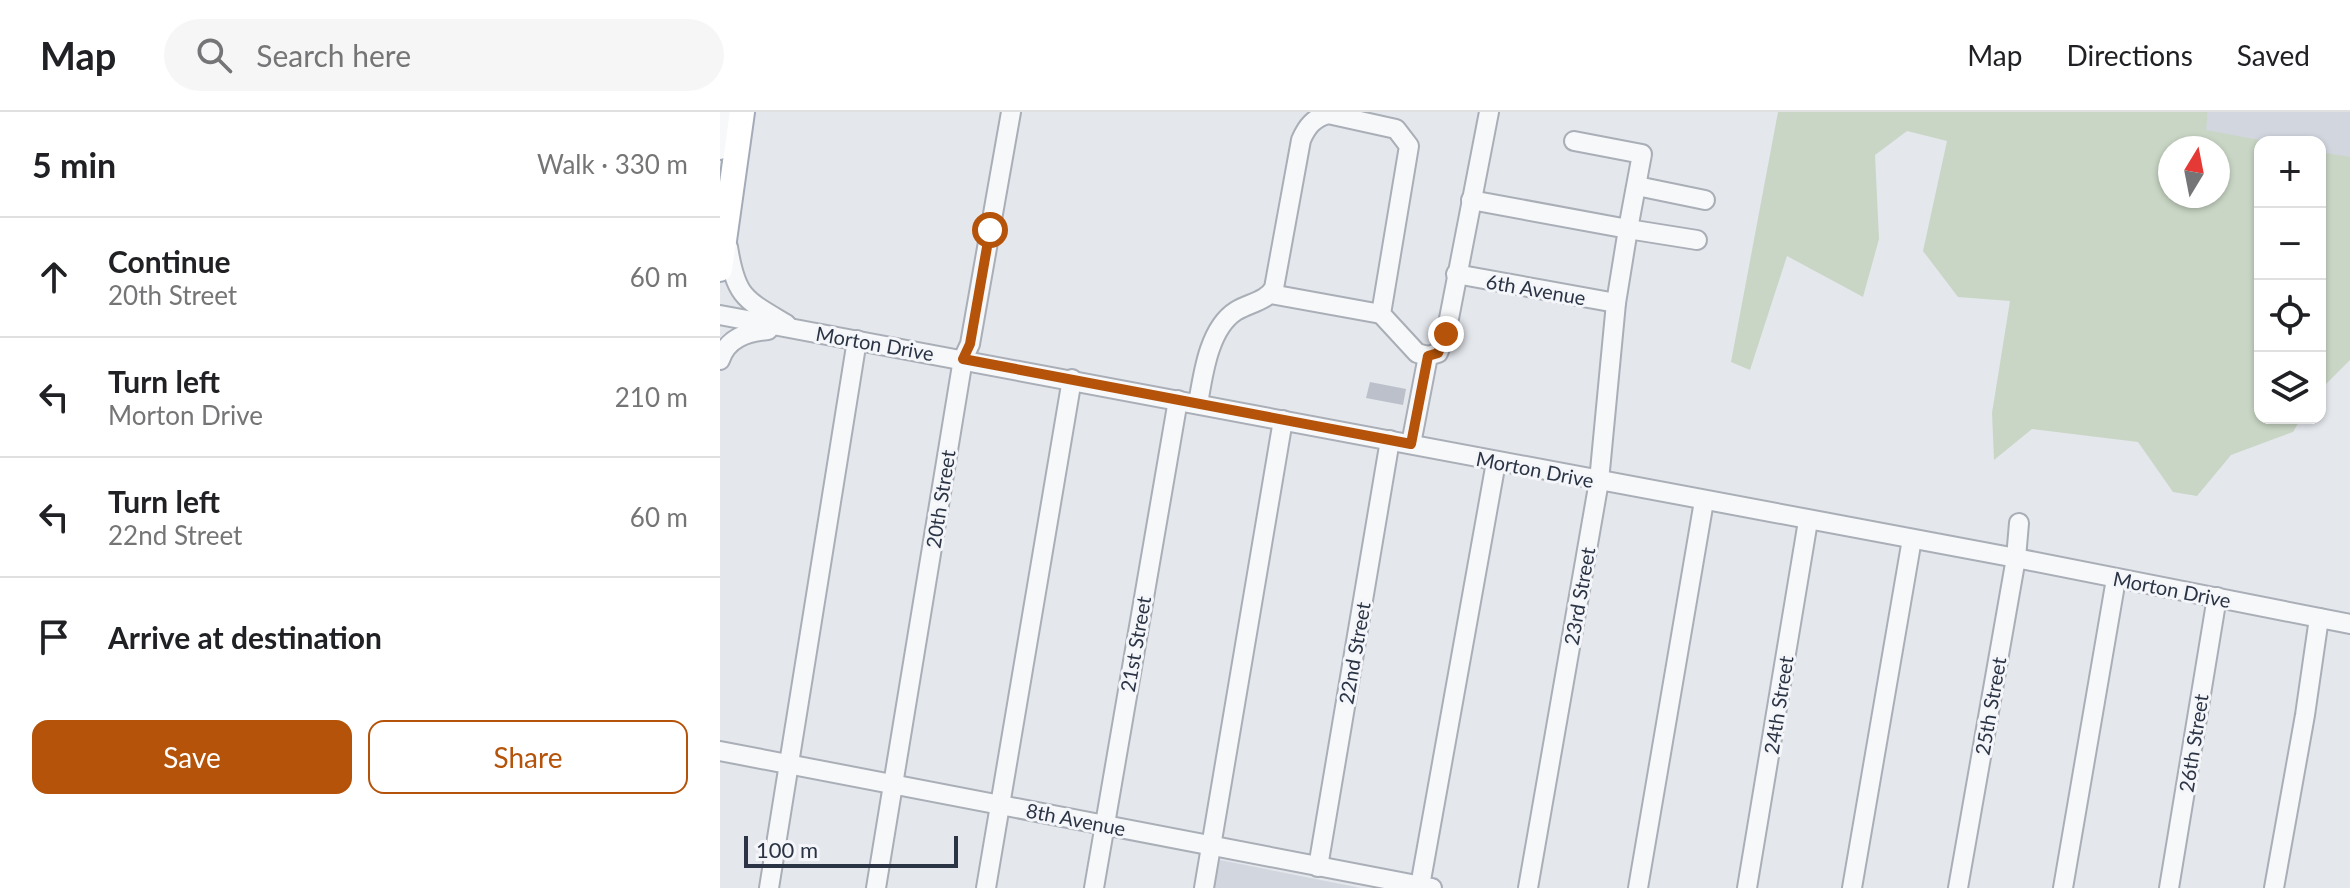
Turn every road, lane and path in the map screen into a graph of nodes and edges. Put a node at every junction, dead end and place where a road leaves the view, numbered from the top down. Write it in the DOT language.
graph roads {
  1 [pos="726,112"];
  2 [pos="742,112"];
  3 [pos="1011,112"];
  4 [pos="1489,112"];
  5 [pos="1574,141"];
  6 [pos="720,150"];
  7 [pos="1637,186"];
  8 [pos="1471,200"];
  9 [pos="1705,200"];
  10 [pos="1628,229"];
  11 [pos="726,233"];
  12 [pos="1697,240"];
  13 [pos="720,269"];
  14 [pos="1456,274"];
  15 [pos="1271,294"];
  16 [pos="1616,303"];
  17 [pos="1381,314"];
  18 [pos="720,315"];
  19 [pos="791,329"];
  20 [pos="857,340"];
  21 [pos="1428,356"];
  22 [pos="963,359"];
  23 [pos="720,360"];
  24 [pos="1072,379"];
  25 [pos="1178,400"];
  26 [pos="1198,404"];
  27 [pos="1283,420"];
  28 [pos="1390,440"];
  29 [pos="1411,444"];
  30 [pos="1496,462"];
  31 [pos="1599,481"];
  32 [pos="1704,501"];
  33 [pos="1808,521"];
  34 [pos="2019,523"];
  35 [pos="1912,539"];
  36 [pos="2016,558"];
  37 [pos="2116,579"];
  38 [pos="2217,597"];
  39 [pos="2319,618"];
  40 [pos="2350,624"];
  41 [pos="720,751"];
  42 [pos="789,764"];
  43 [pos="893,784"];
  44 [pos="1000,804"];
  45 [pos="1103,824"];
  46 [pos="1211,846"];
  47 [pos="1323,868"];
  48 [pos="1426,887"];
  49 [pos="769,888"];
  50 [pos="876,888"];
  51 [pos="986,888"];
  52 [pos="1094,888"];
  53 [pos="1204,888"];
  54 [pos="1325,888"];
  55 [pos="1528,888"];
  56 [pos="1638,888"];
  57 [pos="1747,888"];
  58 [pos="1852,888"];
  59 [pos="1958,888"];
  60 [pos="2063,888"];
  61 [pos="2169,888"];
  62 [pos="2274,888"];
  1 -- 6 [label="street"];
  2 -- 11 [label="main road"];
  3 -- 22 [label="street, 20th Street"];
  4 -- 8 [label="street"];
  5 -- 7 [label="street, 23rd Street"];
  7 -- 9 [label="street"];
  7 -- 10 [label="street, 23rd Street"];
  8 -- 10 [label="street"];
  8 -- 14 [label="street"];
  10 -- 12 [label="street"];
  10 -- 16 [label="street, 23rd Street"];
  11 -- 13 [label="main road"];
  11 -- 19 [label="street"];
  14 -- 16 [label="street, 6th Avenue"];
  14 -- 21 [label="street"];
  15 -- 17 [label="street"];
  15 -- 17 [label="street"];
  15 -- 26 [label="street"];
  16 -- 31 [label="street, 23rd Street"];
  17 -- 21 [label="street"];
  18 -- 19 [label="street, Morton Drive"];
  19 -- 20 [label="street, Morton Drive"];
  19 -- 23 [label="street"];
  20 -- 22 [label="street, Morton Drive"];
  20 -- 42 [label="street"];
  21 -- 29 [label="street"];
  22 -- 24 [label="street, Morton Drive"];
  22 -- 43 [label="street, 20th Street"];
  24 -- 25 [label="street, Morton Drive"];
  24 -- 44 [label="street"];
  25 -- 26 [label="street, Morton Drive"];
  25 -- 45 [label="street, 21st Street"];
  26 -- 27 [label="street, Morton Drive"];
  27 -- 28 [label="street, Morton Drive"];
  27 -- 46 [label="street"];
  28 -- 29 [label="street, Morton Drive"];
  28 -- 47 [label="street, 22nd Street"];
  29 -- 30 [label="street, Morton Drive"];
  30 -- 31 [label="street, Morton Drive"];
  30 -- 48 [label="street"];
  31 -- 32 [label="street, Morton Drive"];
  31 -- 55 [label="street, 23rd Street"];
  32 -- 33 [label="street, Morton Drive"];
  32 -- 56 [label="street"];
  33 -- 35 [label="street, Morton Drive"];
  33 -- 57 [label="street, 24th Street"];
  34 -- 36 [label="street, 25th Street"];
  35 -- 36 [label="street, Morton Drive"];
  35 -- 58 [label="street"];
  36 -- 37 [label="street, Morton Drive"];
  36 -- 59 [label="street, 25th Street"];
  37 -- 38 [label="street, Morton Drive"];
  37 -- 60 [label="street"];
  38 -- 39 [label="street, Morton Drive"];
  38 -- 61 [label="street, 26th Street"];
  39 -- 40 [label="street, Morton Drive"];
  39 -- 62 [label="street"];
  41 -- 42 [label="street, 8th Avenue"];
  42 -- 43 [label="street, 8th Avenue"];
  42 -- 49 [label="street"];
  43 -- 44 [label="street, 8th Avenue"];
  43 -- 50 [label="street, 20th Street"];
  44 -- 45 [label="street, 8th Avenue"];
  44 -- 51 [label="street"];
  45 -- 46 [label="street, 8th Avenue"];
  45 -- 52 [label="street, 21st Street"];
  46 -- 47 [label="street, 8th Avenue"];
  46 -- 53 [label="street"];
  47 -- 48 [label="street, 8th Avenue"];
  47 -- 54 [label="street, 22nd Street"];
}
